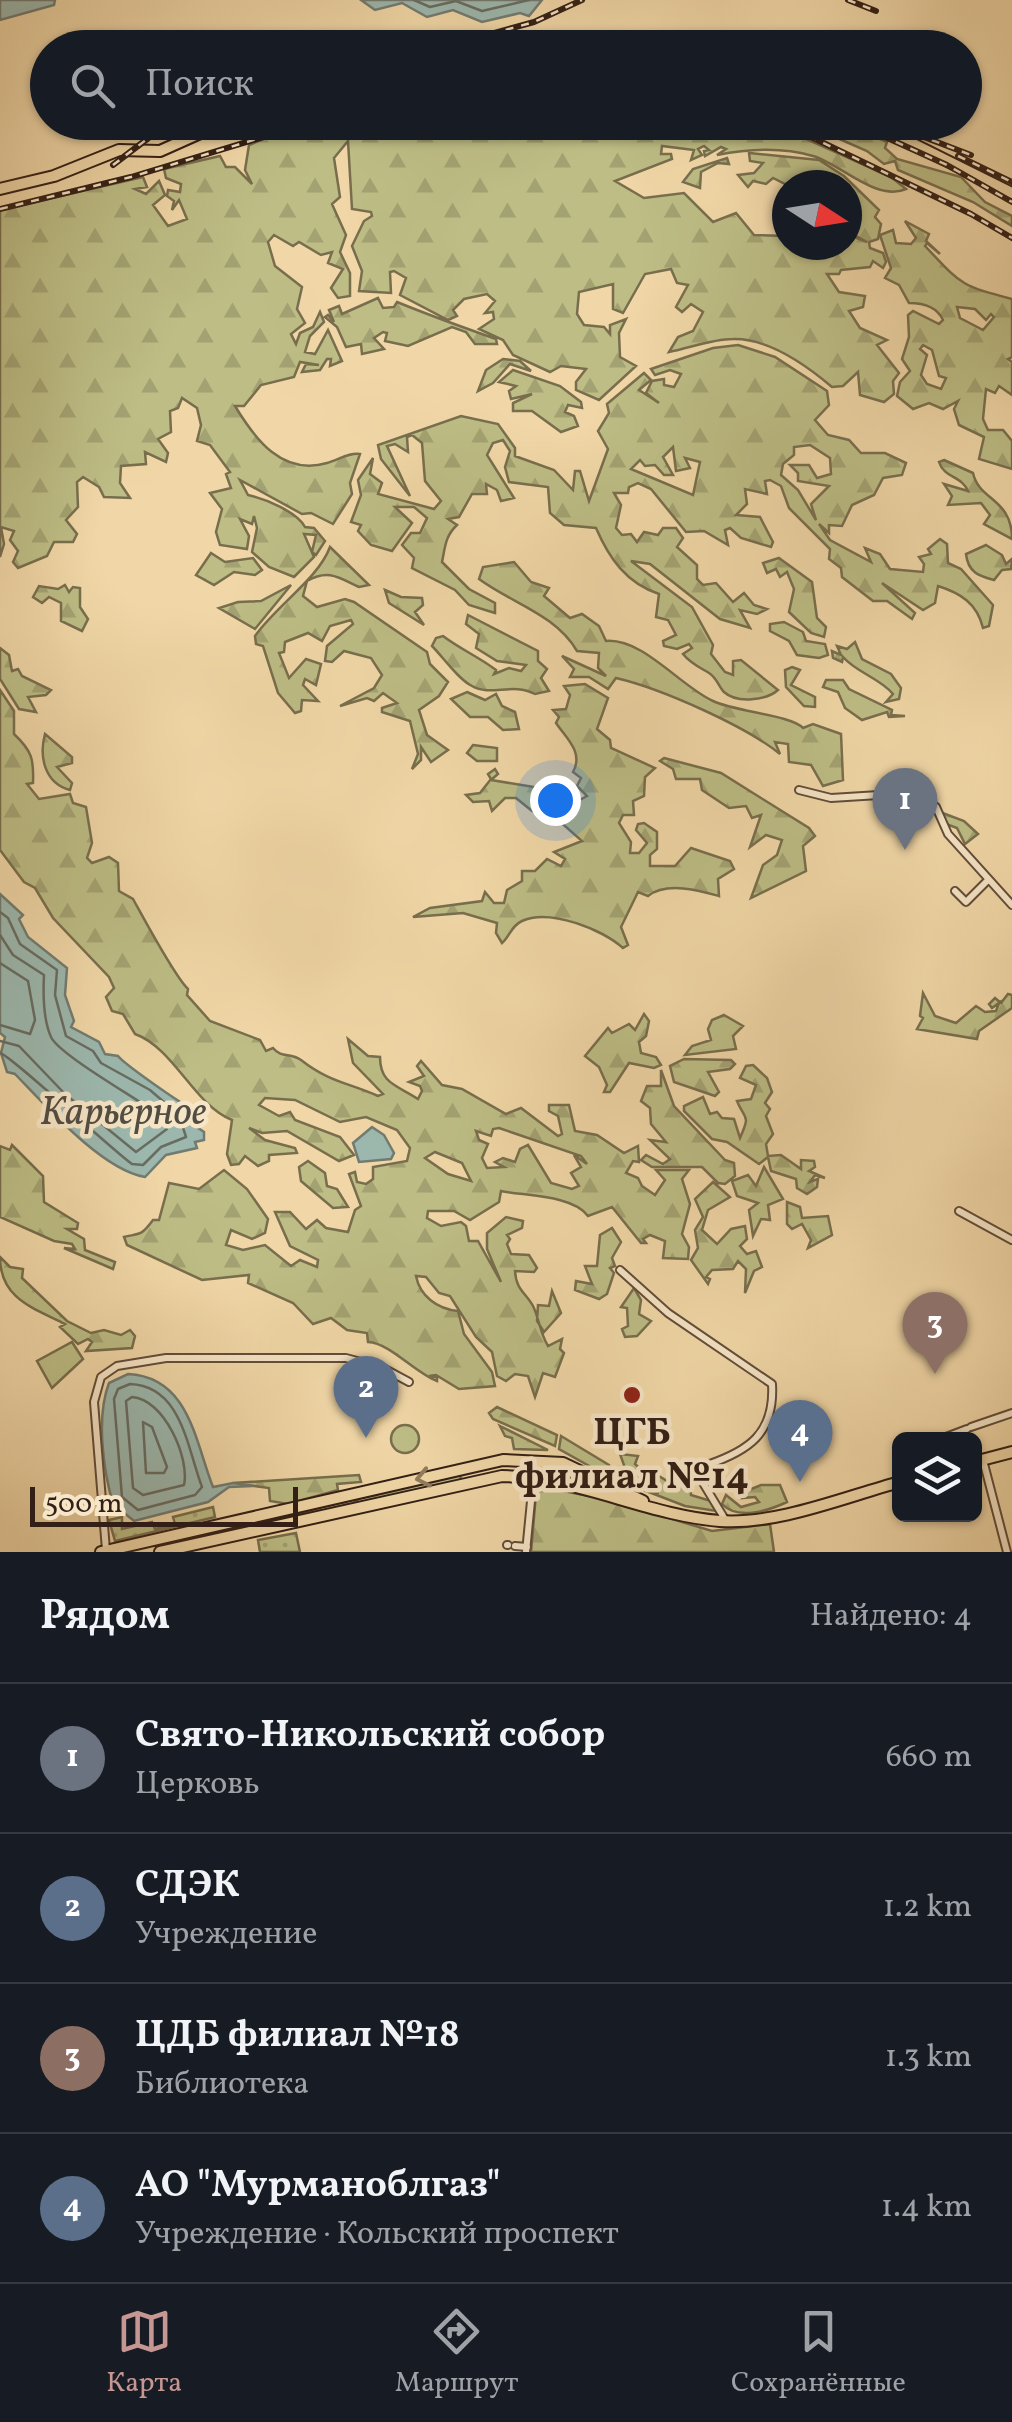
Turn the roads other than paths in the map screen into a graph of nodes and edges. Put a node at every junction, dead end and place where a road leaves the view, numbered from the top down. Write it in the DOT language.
graph roads {
  1 [pos="183,140"];
  2 [pos="905,140"];
  3 [pos="0,189"];
  4 [pos="1012,194"];
  5 [pos="799,790"];
  6 [pos="988,880"];
  7 [pos="955,891"];
  8 [pos="1012,905"];
  9 [pos="959,1211"];
  10 [pos="1012,1240"];
  11 [pos="620,1270"];
  12 [pos="409,1382"];
  13 [pos="1012,1412"];
  14 [pos="959,1432"];
  15 [pos="1012,1452"];
  16 [pos="982,1460"];
  17 [pos="468,1468"];
  18 [pos="982,1471"];
  19 [pos="592,1475"];
  20 [pos="519,1476"];
  21 [pos="544,1478"];
  22 [pos="469,1482"];
  23 [pos="892,1484"];
  24 [pos="581,1488"];
  25 [pos="532,1491"];
  26 [pos="648,1504"];
  27 [pos="726,1521"];
  28 [pos="510,1545"];
  29 [pos="527,1549"];
  30 [pos="104,1551"];
  31 [pos="160,1552"];
  32 [pos="1007,1552"];
  1 -- 3 [label="main road"];
  2 -- 4 [label="main road"];
  5 -- 6 [label="street"];
  6 -- 7 [label="street"];
  6 -- 8 [label="street"];
  9 -- 10 [label="street"];
  11 -- 27 [label="street"];
  12 -- 30 [label="street"];
  13 -- 14 [label="street"];
  15 -- 16 [label="main road"];
  17 -- 19 [label="main road"];
  17 -- 22 [label="main road"];
  17 -- 30 [label="main road, one-way"];
  18 -- 32 [label="street"];
  19 -- 24 [label="main road"];
  19 -- 26 [label="main road"];
  20 -- 21 [label="main road"];
  20 -- 22 [label="main road"];
  20 -- 25 [label="street"];
  21 -- 24 [label="main road"];
  21 -- 25 [label="street"];
  22 -- 31 [label="main road"];
  23 -- 27 [label="main road"];
  24 -- 26 [label="main road"];
  25 -- 29 [label="street"];
  26 -- 27 [label="main road"];
  28 -- 29 [label="street"];
}
